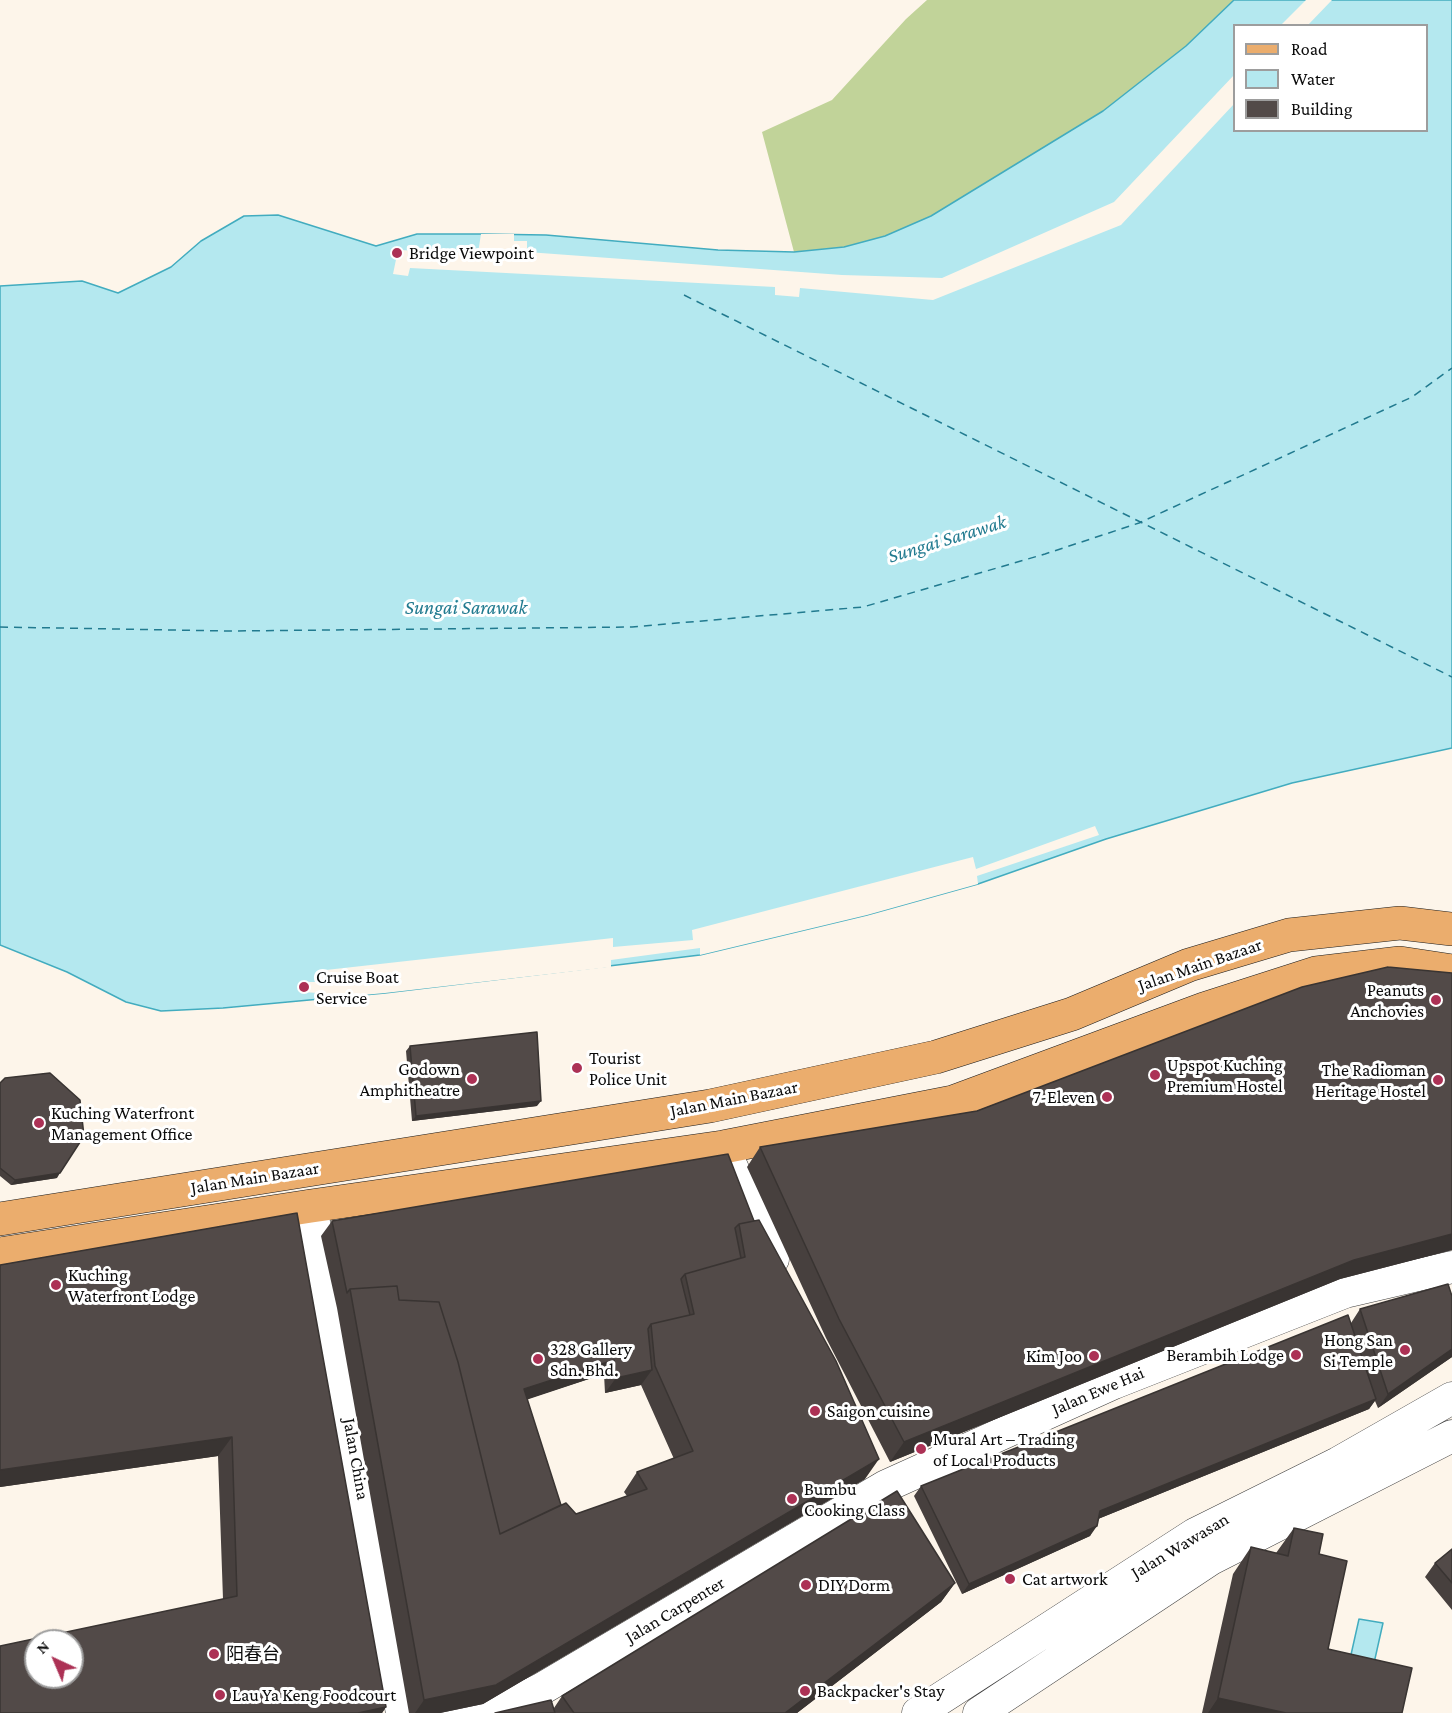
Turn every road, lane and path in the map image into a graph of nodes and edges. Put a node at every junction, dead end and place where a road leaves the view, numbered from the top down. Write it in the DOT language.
graph roads {
  1 [pos="1452,929"];
  2 [pos="1444,969"];
  3 [pos="723,1147"];
  4 [pos="311,1206"];
  5 [pos="0,1219"];
  6 [pos="0,1254"];
  7 [pos="1452,1267"];
  8 [pos="786,1287"];
  9 [pos="1452,1398"];
  10 [pos="1452,1436"];
  11 [pos="881,1475"];
  12 [pos="402,1713"];
  13 [pos="455,1713"];
  14 [pos="918,1713"];
  15 [pos="979,1713"];
  1 -- 5 [label="main road, Jalan Main Bazaar"];
  2 -- 3 [label="main road, Jalan Main Bazaar"];
  3 -- 4 [label="main road, Jalan Main Bazaar"];
  3 -- 8 [label="street"];
  4 -- 6 [label="main road, Jalan Main Bazaar"];
  4 -- 12 [label="street, Jalan China"];
  7 -- 11 [label="street, Jalan Ewe Hai"];
  9 -- 14 [label="street, Jalan Wawasan"];
  10 -- 15 [label="street, Jalan Wawasan"];
  11 -- 13 [label="street, Jalan Carpenter"];
}
